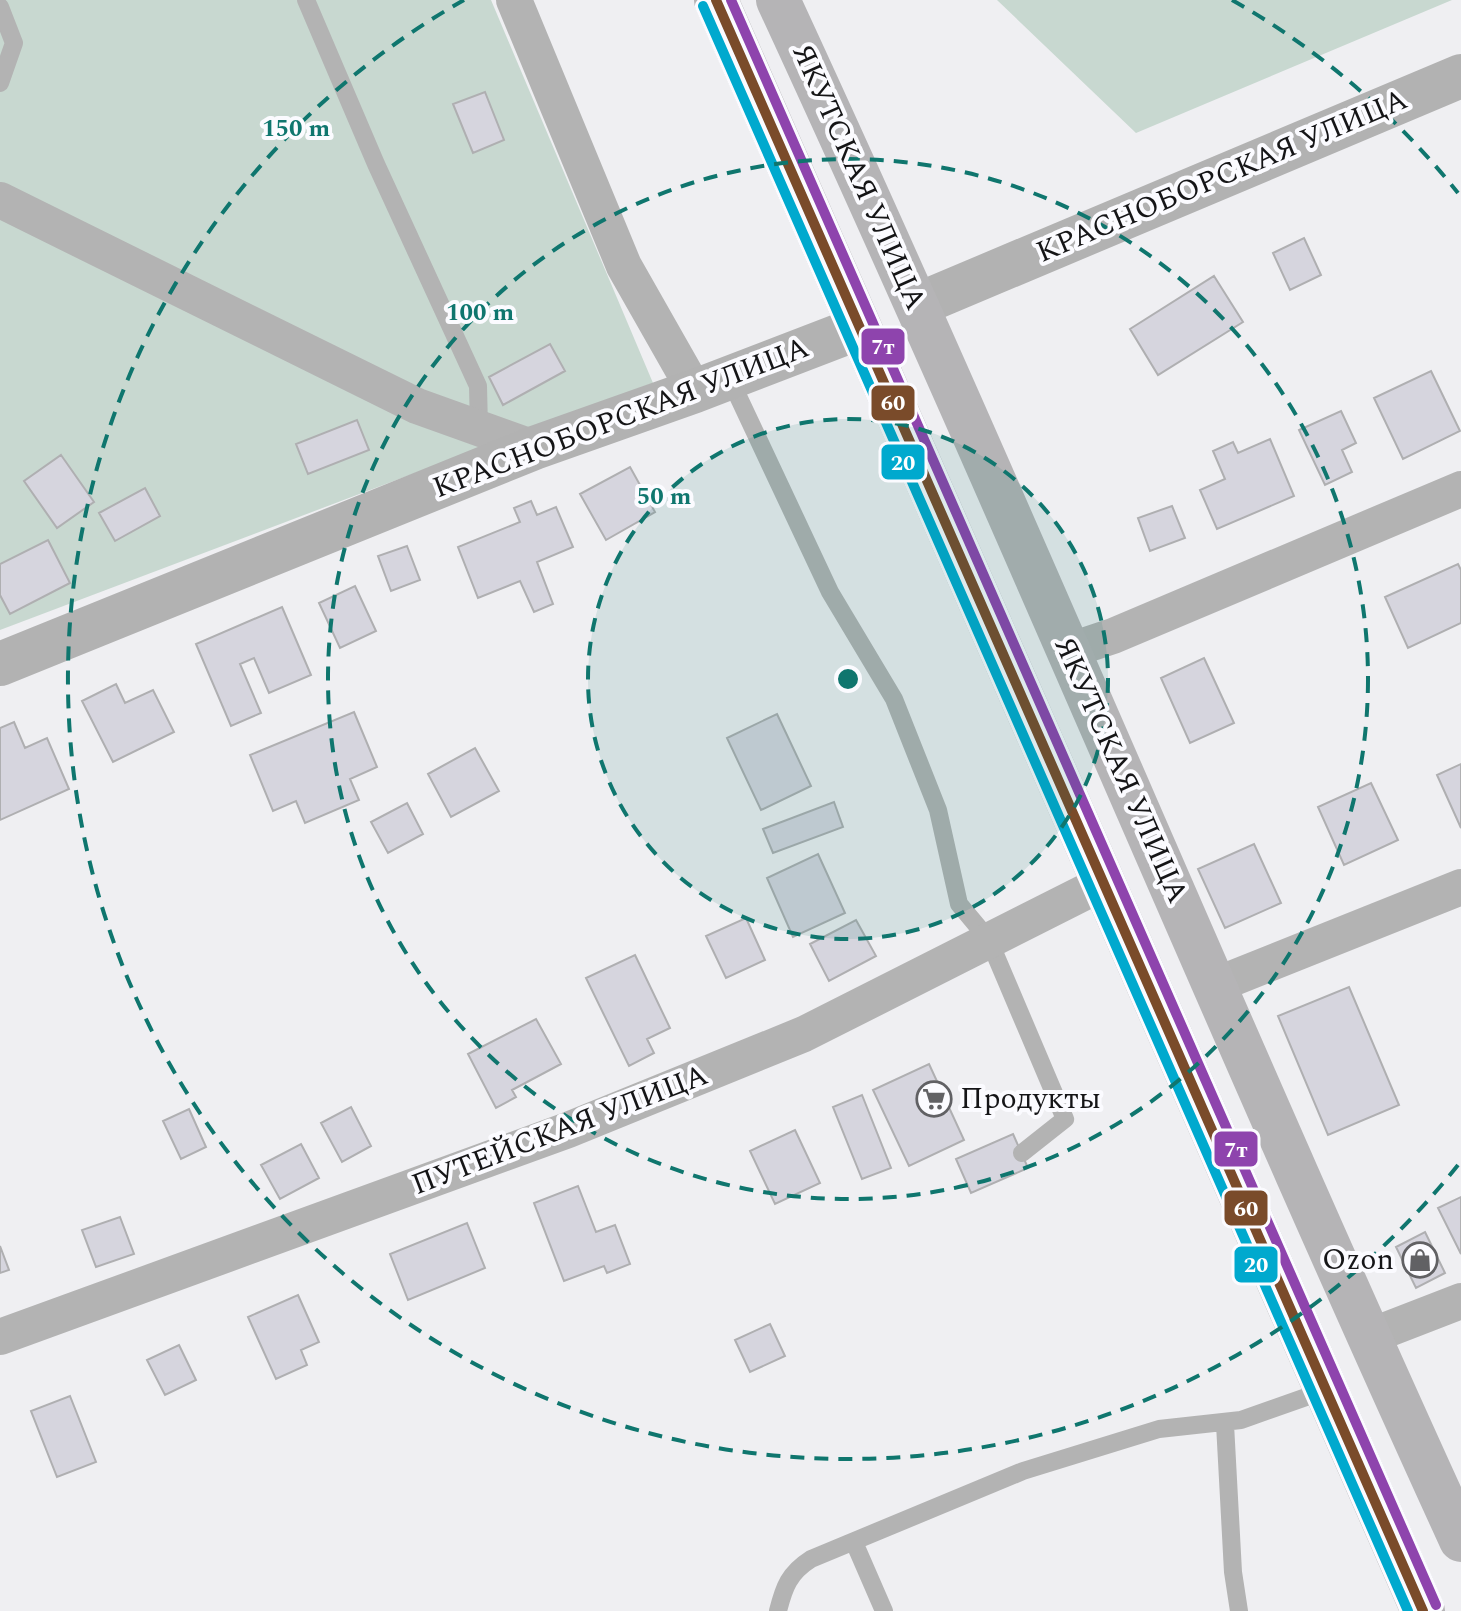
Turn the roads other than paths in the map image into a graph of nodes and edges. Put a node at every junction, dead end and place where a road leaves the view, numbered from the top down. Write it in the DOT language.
graph roads {
  1 [pos="306,0"];
  2 [pos="514,0"];
  3 [pos="716,0"];
  4 [pos="778,0"];
  5 [pos="0,7"];
  6 [pos="1461,76"];
  7 [pos="0,83"];
  8 [pos="0,200"];
  9 [pos="917,305"];
  10 [pos="859,328"];
  11 [pos="712,384"];
  12 [pos="479,428"];
  13 [pos="534,448"];
  14 [pos="1461,489"];
  15 [pos="1068,651"];
  16 [pos="0,664"];
  17 [pos="1103,883"];
  18 [pos="1461,887"];
  19 [pos="989,940"];
  20 [pos="1216,985"];
  21 [pos="1022,1153"];
  22 [pos="1461,1301"];
  23 [pos="0,1337"];
  24 [pos="1368,1337"];
  25 [pos="1326,1390"];
  26 [pos="1225,1424"];
  27 [pos="1461,1540"];
  28 [pos="854,1542"];
  29 [pos="778,1611"];
  30 [pos="884,1611"];
  31 [pos="1239,1611"];
  32 [pos="1423,1611"];
  1 -- 12 [label="lane"];
  2 -- 11 [label="street"];
  3 -- 10 [label="main road, ЯКУТСКАЯ УЛИЦА"];
  4 -- 9 [label="main road, ЯКУТСКАЯ УЛИЦА"];
  5 -- 7 [label="lane"];
  6 -- 9 [label="street, КРАСНОБОРСКАЯ УЛИЦА"];
  8 -- 12 [label="street"];
  9 -- 10 [label="main road, КРАСНОБОРСКАЯ УЛИЦА"];
  9 -- 15 [label="main road, ЯКУТСКАЯ УЛИЦА"];
  10 -- 11 [label="street, КРАСНОБОРСКАЯ УЛИЦА"];
  10 -- 17 [label="main road, ЯКУТСКАЯ УЛИЦА"];
  11 -- 13 [label="street, КРАСНОБОРСКАЯ УЛИЦА"];
  11 -- 19 [label="lane"];
  12 -- 13 [label="street"];
  13 -- 16 [label="street, КРАСНОБОРСКАЯ УЛИЦА"];
  14 -- 15 [label="street"];
  15 -- 20 [label="main road, ЯКУТСКАЯ УЛИЦА"];
  17 -- 19 [label="street, ПУТЕЙСКАЯ УЛИЦА"];
  17 -- 25 [label="main road, ЯКУТСКАЯ УЛИЦА"];
  18 -- 20 [label="street"];
  19 -- 21 [label="lane"];
  19 -- 23 [label="street, ПУТЕЙСКАЯ УЛИЦА"];
  20 -- 24 [label="main road, ЯКУТСКАЯ УЛИЦА"];
  22 -- 24 [label="street"];
  24 -- 27 [label="main road, ЯКУТСКАЯ УЛИЦА"];
  25 -- 26 [label="lane"];
  25 -- 32 [label="main road, ЯКУТСКАЯ УЛИЦА"];
  26 -- 28 [label="lane"];
  26 -- 31 [label="lane"];
  28 -- 29 [label="lane"];
  28 -- 30 [label="lane"];
}
